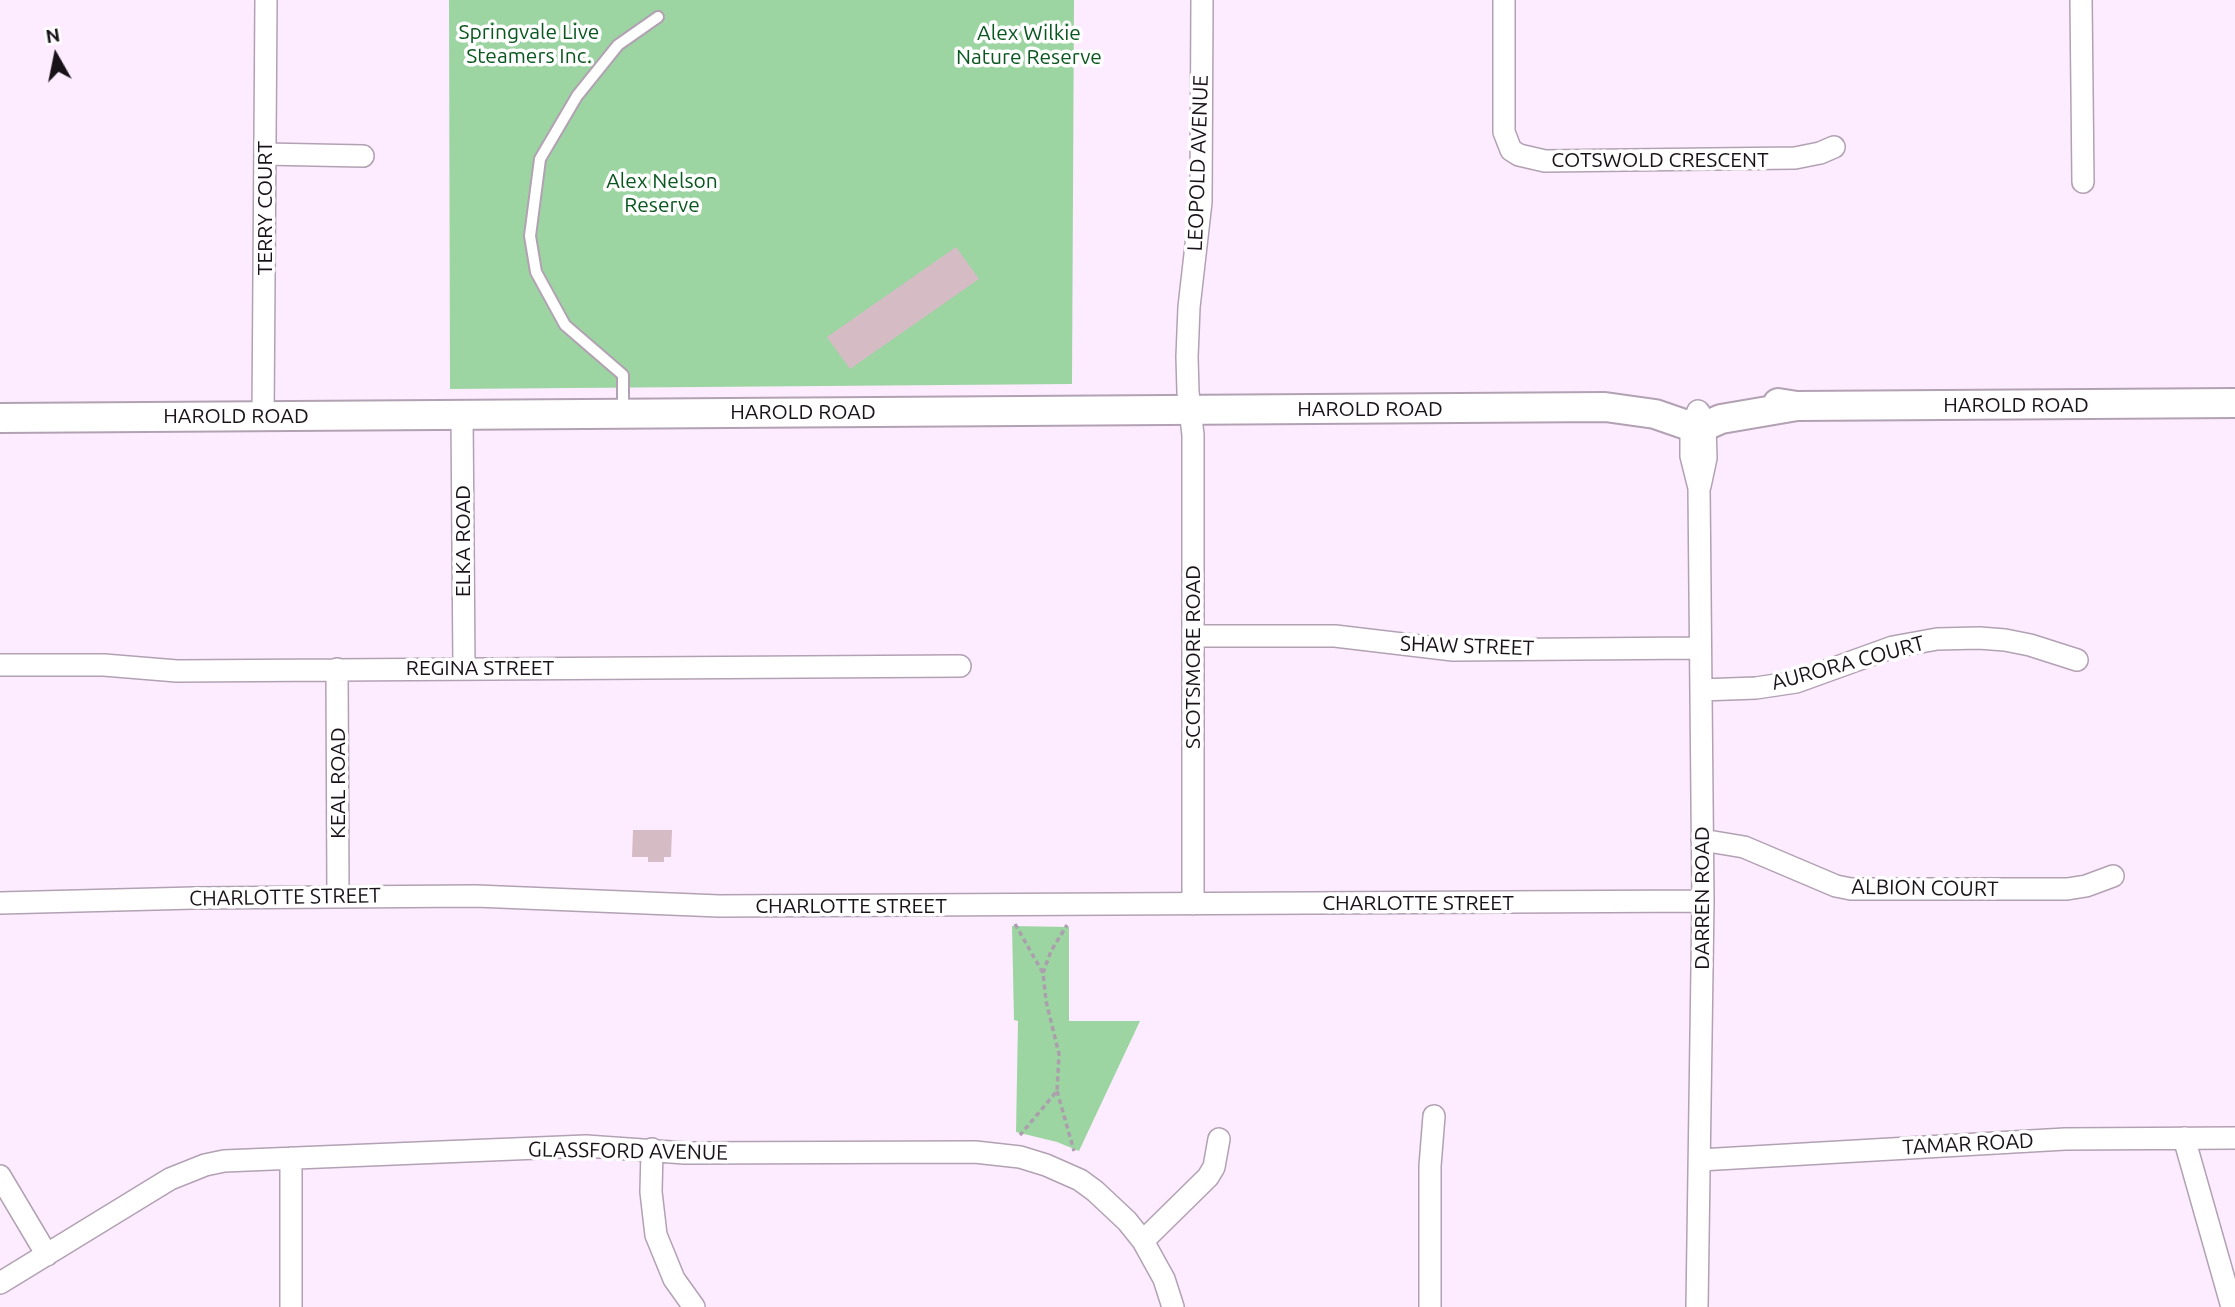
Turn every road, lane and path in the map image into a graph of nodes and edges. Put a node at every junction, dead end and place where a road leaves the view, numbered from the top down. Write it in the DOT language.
graph roads {
  1 [pos="266,0"];
  2 [pos="1202,0"];
  3 [pos="1504,0"];
  4 [pos="2081,0"];
  5 [pos="658,18"];
  6 [pos="1834,147"];
  7 [pos="265,154"];
  8 [pos="363,156"];
  9 [pos="2083,182"];
  10 [pos="2235,404"];
  11 [pos="1190,410"];
  12 [pos="623,413"];
  13 [pos="462,414"];
  14 [pos="262,416"];
  15 [pos="0,418"];
  16 [pos="1699,421"];
  17 [pos="1192,636"];
  18 [pos="1700,648"];
  19 [pos="2077,660"];
  20 [pos="0,665"];
  21 [pos="960,666"];
  22 [pos="464,668"];
  23 [pos="337,669"];
  24 [pos="1701,690"];
  25 [pos="1702,840"];
  26 [pos="2113,876"];
  27 [pos="338,896"];
  28 [pos="1703,901"];
  29 [pos="0,903"];
  30 [pos="1193,904"];
  31 [pos="1015,924"];
  32 [pos="1067,924"];
  33 [pos="1043,973"];
  34 [pos="1057,1091"];
  35 [pos="1433,1116"];
  36 [pos="1020,1135"];
  37 [pos="2184,1138"];
  38 [pos="2235,1138"];
  39 [pos="1219,1139"];
  40 [pos="652,1149"];
  41 [pos="1074,1152"];
  42 [pos="291,1158"];
  43 [pos="1700,1160"];
  44 [pos="0,1176"];
  45 [pos="1143,1241"];
  46 [pos="47,1255"];
  47 [pos="0,1283"];
  48 [pos="291,1307"];
  49 [pos="694,1307"];
  50 [pos="1173,1307"];
  51 [pos="1430,1307"];
  52 [pos="1697,1307"];
  53 [pos="2232,1307"];
  1 -- 7 [label="street, TERRY COURT"];
  2 -- 11 [label="street, LEOPOLD AVENUE"];
  3 -- 6 [label="street, COTSWOLD CRESCENT"];
  4 -- 9 [label="street"];
  5 -- 12 [label="lane"];
  7 -- 8 [label="street"];
  7 -- 14 [label="street, TERRY COURT"];
  10 -- 16 [label="street, HAROLD ROAD"];
  11 -- 12 [label="street, HAROLD ROAD"];
  11 -- 16 [label="street, HAROLD ROAD"];
  11 -- 17 [label="street, SCOTSMORE ROAD"];
  12 -- 13 [label="street, HAROLD ROAD"];
  13 -- 14 [label="street, HAROLD ROAD"];
  13 -- 22 [label="street, ELKA ROAD"];
  14 -- 15 [label="street, HAROLD ROAD"];
  16 -- 18 [label="street, DARREN ROAD"];
  17 -- 18 [label="street, SHAW STREET"];
  17 -- 30 [label="street, SCOTSMORE ROAD"];
  18 -- 24 [label="street, DARREN ROAD"];
  19 -- 24 [label="street, AURORA COURT"];
  20 -- 23 [label="street, REGINA STREET"];
  21 -- 22 [label="street, REGINA STREET"];
  22 -- 23 [label="street, REGINA STREET"];
  23 -- 27 [label="street, KEAL ROAD"];
  24 -- 25 [label="street, DARREN ROAD"];
  25 -- 26 [label="street, ALBION COURT"];
  25 -- 28 [label="street, DARREN ROAD"];
  27 -- 29 [label="street, CHARLOTTE STREET"];
  27 -- 30 [label="street, CHARLOTTE STREET"];
  28 -- 30 [label="street, CHARLOTTE STREET"];
  28 -- 43 [label="street, DARREN ROAD"];
  31 -- 33 [label="path"];
  32 -- 33 [label="path"];
  33 -- 34 [label="path"];
  34 -- 36 [label="path"];
  34 -- 41 [label="path"];
  35 -- 51 [label="street"];
  37 -- 38 [label="street, TAMAR ROAD"];
  37 -- 43 [label="street, TAMAR ROAD"];
  37 -- 53 [label="street"];
  39 -- 45 [label="street"];
  40 -- 42 [label="street, GLASSFORD AVENUE"];
  40 -- 45 [label="street, GLASSFORD AVENUE"];
  40 -- 49 [label="street"];
  42 -- 46 [label="street, GLASSFORD AVENUE"];
  42 -- 48 [label="street"];
  43 -- 52 [label="street, DARREN ROAD"];
  44 -- 46 [label="street"];
  45 -- 50 [label="street, GLASSFORD AVENUE"];
  46 -- 47 [label="street, GLASSFORD AVENUE"];
}
